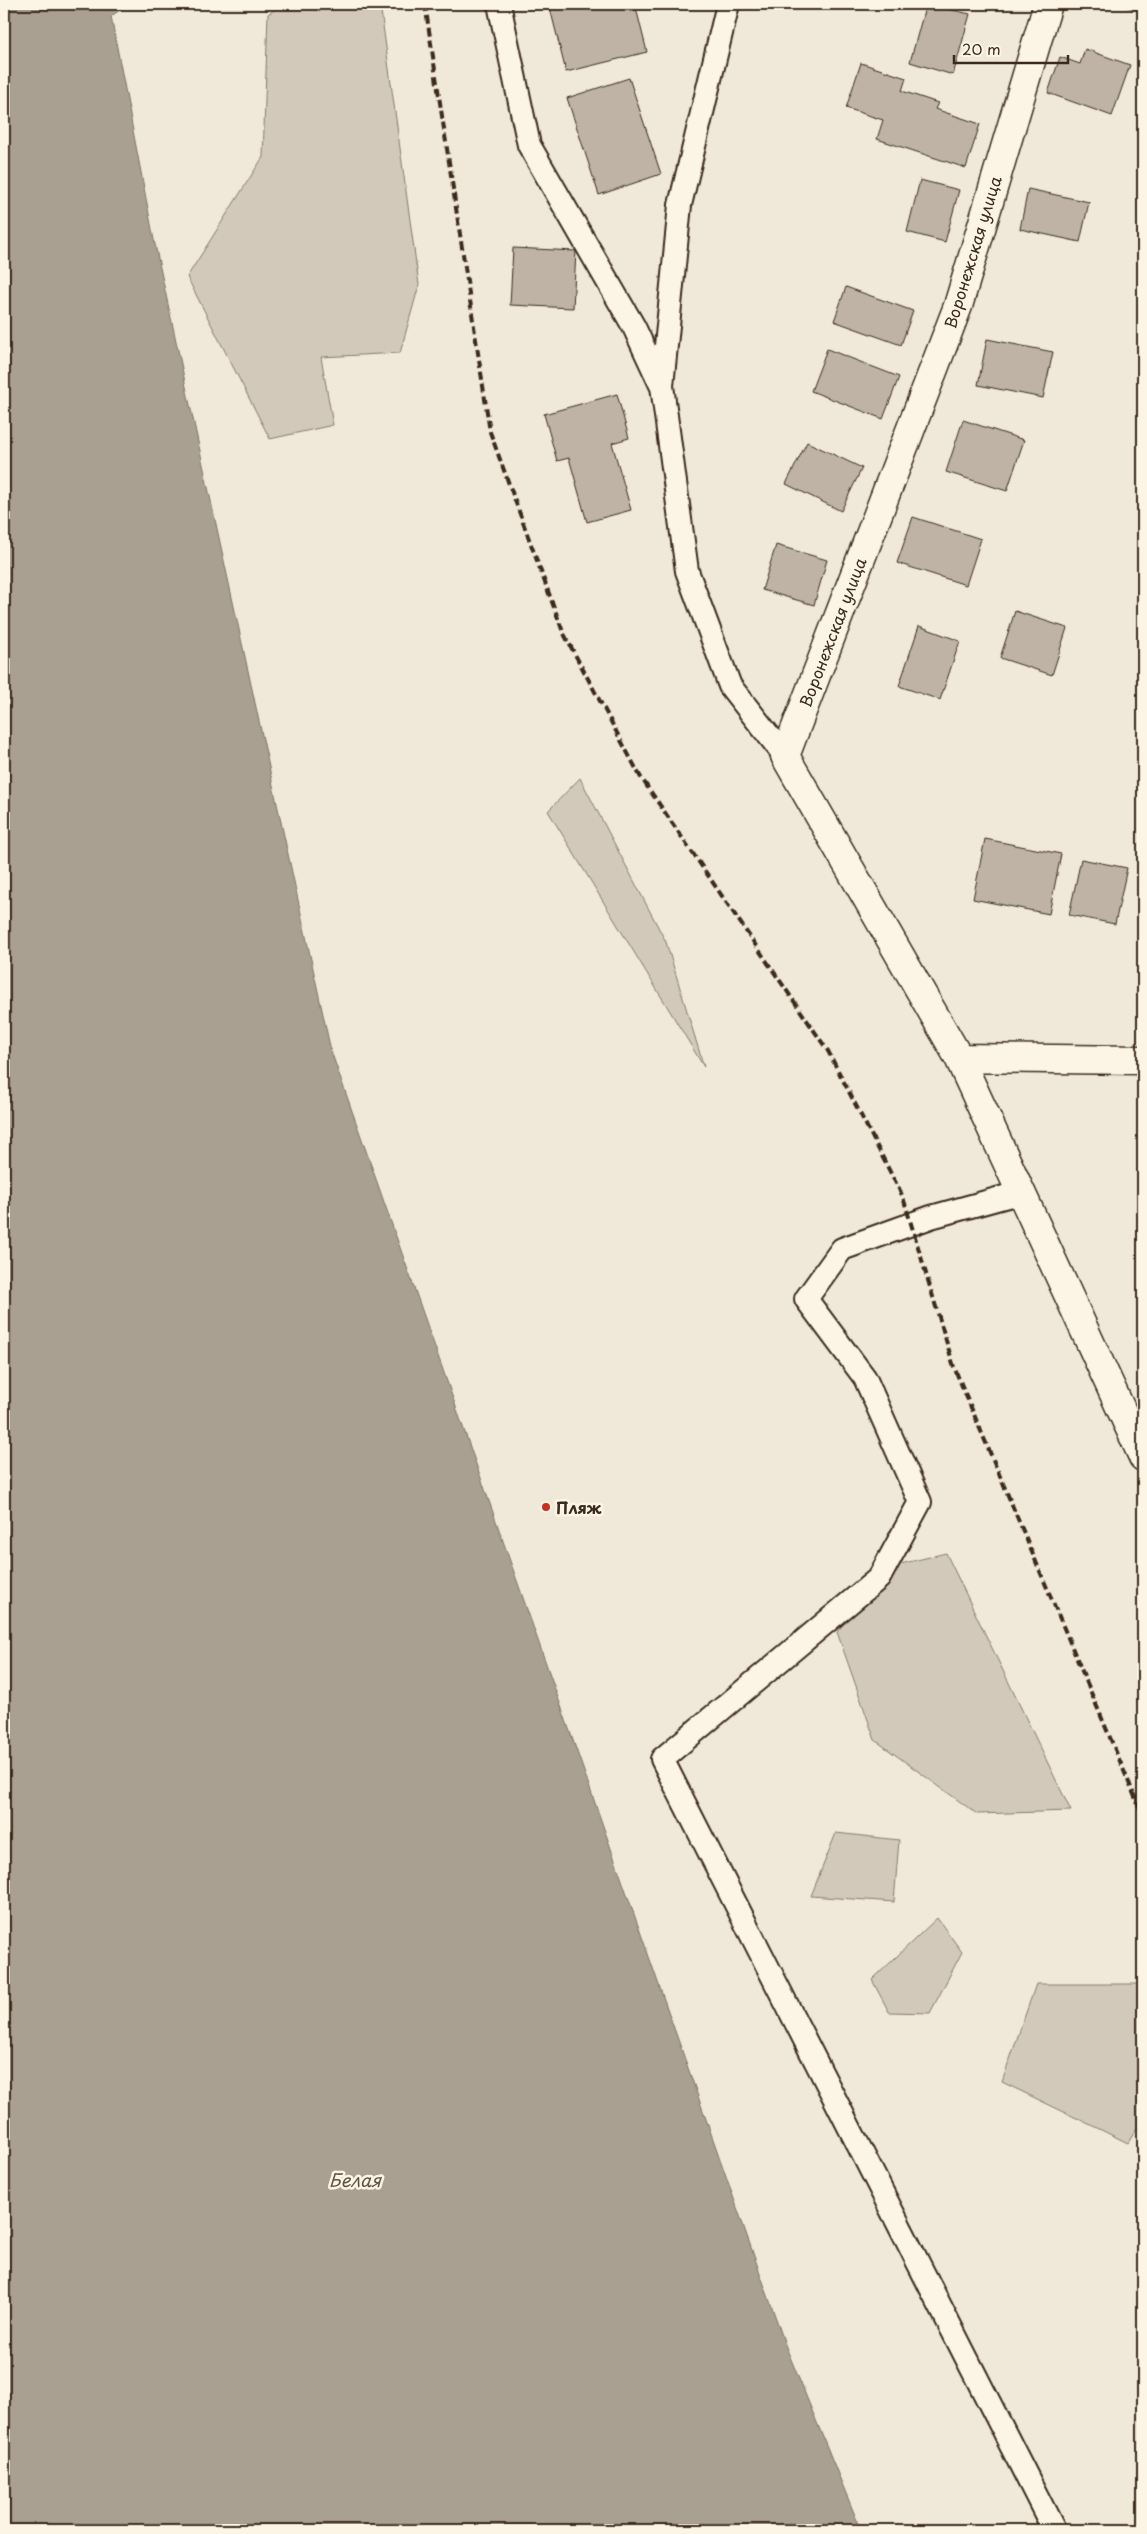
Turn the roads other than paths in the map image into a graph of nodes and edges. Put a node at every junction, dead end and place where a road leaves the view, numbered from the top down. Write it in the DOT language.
graph roads {
  1 [pos="499,4"];
  2 [pos="728,4"];
  3 [pos="1048,4"];
  4 [pos="662,386"];
  5 [pos="785,756"];
  6 [pos="959,1058"];
  7 [pos="1143,1060"];
  8 [pos="1022,1192"];
  9 [pos="1143,1457"];
  10 [pos="1054,2530"];
  1 -- 4 [label="lane"];
  2 -- 4 [label="lane"];
  3 -- 5 [label="street, Воронежская улица"];
  4 -- 5 [label="lane"];
  5 -- 6 [label="street"];
  6 -- 7 [label="street"];
  6 -- 8 [label="street"];
  8 -- 9 [label="street"];
  8 -- 10 [label="lane"];
}
